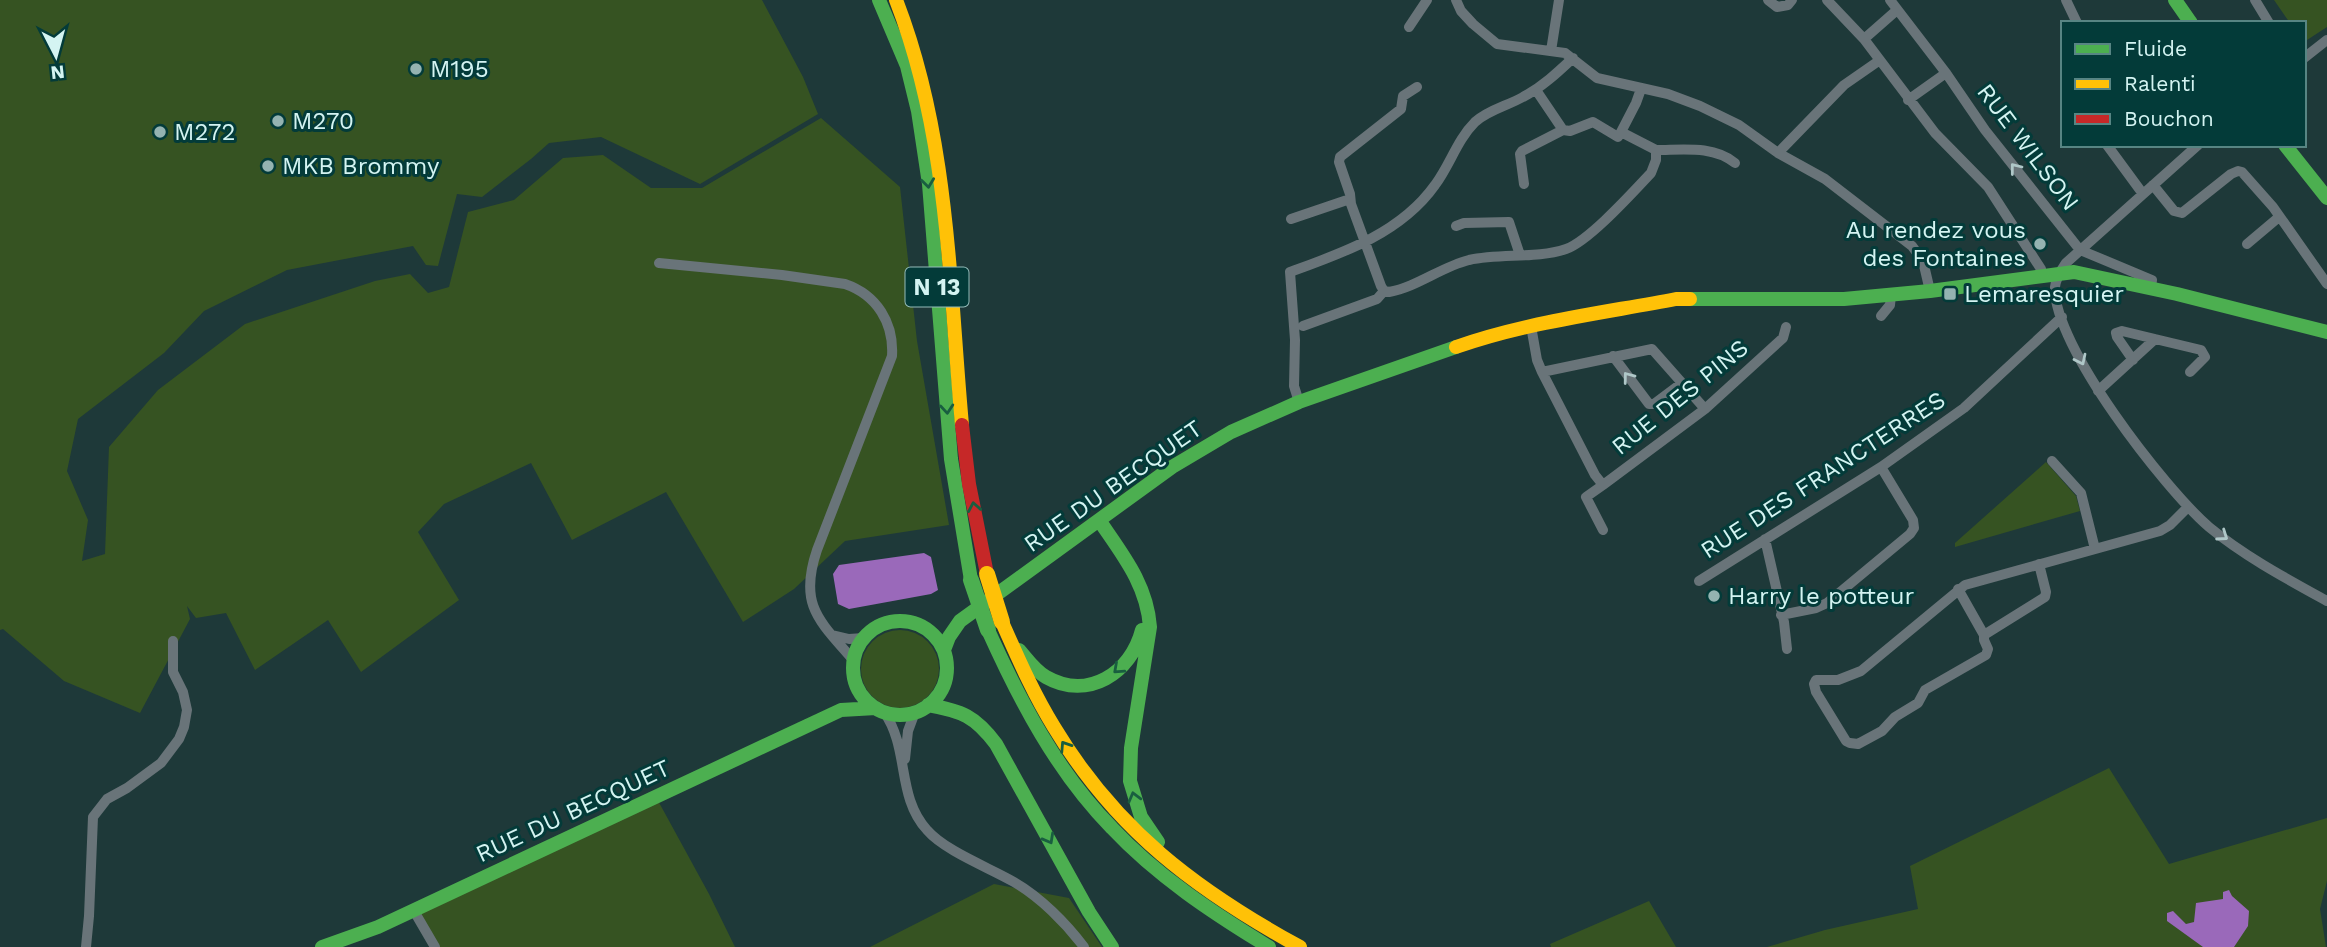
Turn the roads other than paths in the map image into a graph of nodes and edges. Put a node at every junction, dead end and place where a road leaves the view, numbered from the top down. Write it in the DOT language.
graph roads {
  1 [pos="878,0"];
  2 [pos="896,0"];
  3 [pos="1427,0"];
  4 [pos="1455,0"];
  5 [pos="1559,0"];
  6 [pos="1768,0"];
  7 [pos="1792,0"];
  8 [pos="1827,0"];
  9 [pos="1890,0"];
  10 [pos="2066,0"];
  11 [pos="2175,0"];
  12 [pos="2255,0"];
  13 [pos="1898,10"];
  14 [pos="2076,21"];
  15 [pos="2190,21"];
  16 [pos="2268,21"];
  17 [pos="1409,27"];
  18 [pos="1864,40"];
  19 [pos="2327,40"];
  20 [pos="1551,51"];
  21 [pos="2306,56"];
  22 [pos="1573,58"];
  23 [pos="1880,60"];
  24 [pos="1946,74"];
  25 [pos="1417,87"];
  26 [pos="1641,89"];
  27 [pos="1536,90"];
  28 [pos="1908,100"];
  29 [pos="1563,130"];
  30 [pos="1621,132"];
  31 [pos="2108,147"];
  32 [pos="2196,147"];
  33 [pos="2287,147"];
  34 [pos="1656,150"];
  35 [pos="1779,153"];
  36 [pos="1735,163"];
  37 [pos="1524,184"];
  38 [pos="2153,185"];
  39 [pos="2143,194"];
  40 [pos="2327,198"];
  41 [pos="1350,199"];
  42 [pos="2279,217"];
  43 [pos="1291,219"];
  44 [pos="1456,226"];
  45 [pos="1364,243"];
  46 [pos="2247,244"];
  47 [pos="2080,250"];
  48 [pos="1520,255"];
  49 [pos="659,263"];
  50 [pos="2059,273"];
  51 [pos="2042,276"];
  52 [pos="2327,284"];
  53 [pos="2151,288"];
  54 [pos="1384,291"];
  55 [pos="1930,291"];
  56 [pos="1891,295"];
  57 [pos="1881,316"];
  58 [pos="2062,317"];
  59 [pos="1303,326"];
  60 [pos="1531,326"];
  61 [pos="1786,327"];
  62 [pos="2327,332"];
  63 [pos="2155,339"];
  64 [pos="1613,356"];
  65 [pos="2133,360"];
  66 [pos="1542,372"];
  67 [pos="2190,372"];
  68 [pos="1682,383"];
  69 [pos="2098,391"];
  70 [pos="1299,402"];
  71 [pos="1705,409"];
  72 [pos="2052,461"];
  73 [pos="1881,467"];
  74 [pos="1603,485"];
  75 [pos="2188,507"];
  76 [pos="1094,524"];
  77 [pos="1603,530"];
  78 [pos="1765,539"];
  79 [pos="2095,549"];
  80 [pos="2039,564"];
  81 [pos="979,577"];
  82 [pos="1699,581"];
  83 [pos="1958,589"];
  84 [pos="2327,601"];
  85 [pos="1782,615"];
  86 [pos="960,621"];
  87 [pos="995,626"];
  88 [pos="926,629"];
  89 [pos="831,635"];
  90 [pos="1984,635"];
  91 [pos="864,638"];
  92 [pos="1008,638"];
  93 [pos="173,641"];
  94 [pos="1787,649"];
  95 [pos="944,650"];
  96 [pos="854,661"];
  97 [pos="857,685"];
  98 [pos="922,709"];
  99 [pos="841,710"];
  100 [pos="880,710"];
  101 [pos="904,766"];
  102 [pos="1184,875"];
  103 [pos="414,911"];
  104 [pos="86,947"];
  105 [pos="322,947"];
  106 [pos="435,947"];
  107 [pos="1084,947"];
  108 [pos="1112,947"];
  109 [pos="1269,947"];
  110 [pos="1300,947"];
  1 -- 81 [label="main road, N 13, one-way"];
  81 -- 2 [label="main road, N 13, one-way"];
  3 -- 17 [label="street"];
  4 -- 20 [label="street"];
  5 -- 20 [label="street"];
  6 -- 7 [label="street"];
  8 -- 18 [label="street"];
  9 -- 13 [label="street, RUE WILSON"];
  10 -- 14 [label="street"];
  11 -- 15 [label="main road"];
  12 -- 16 [label="street"];
  13 -- 18 [label="street"];
  13 -- 24 [label="street, RUE WILSON"];
  18 -- 23 [label="street"];
  19 -- 21 [label="street"];
  20 -- 22 [label="street"];
  22 -- 26 [label="street"];
  22 -- 27 [label="street"];
  23 -- 28 [label="street"];
  23 -- 35 [label="street"];
  24 -- 28 [label="street"];
  47 -- 24 [label="street, RUE WILSON, one-way"];
  25 -- 41 [label="street"];
  26 -- 30 [label="street"];
  26 -- 35 [label="street"];
  27 -- 29 [label="street"];
  27 -- 45 [label="street"];
  28 -- 51 [label="street"];
  29 -- 30 [label="street"];
  29 -- 37 [label="street"];
  30 -- 34 [label="street"];
  31 -- 39 [label="street"];
  32 -- 38 [label="street"];
  33 -- 40 [label="main road"];
  34 -- 36 [label="street"];
  34 -- 48 [label="street"];
  35 -- 55 [label="street"];
  38 -- 39 [label="street"];
  38 -- 42 [label="street"];
  39 -- 47 [label="street"];
  41 -- 43 [label="street"];
  41 -- 45 [label="street"];
  42 -- 46 [label="street"];
  42 -- 52 [label="street"];
  44 -- 48 [label="street"];
  45 -- 54 [label="street"];
  45 -- 70 [label="street"];
  47 -- 50 [label="street"];
  47 -- 53 [label="street, RUE WILSON"];
  48 -- 54 [label="street"];
  49 -- 89 [label="street"];
  50 -- 51 [label="main road, RUE DU BECQUET"];
  50 -- 53 [label="main road, RUE DU BECQUET"];
  50 -- 58 [label="street"];
  51 -- 55 [label="main road, RUE DU BECQUET"];
  53 -- 62 [label="main road, RUE DU BECQUET"];
  54 -- 59 [label="street"];
  55 -- 56 [label="main road, RUE DU BECQUET"];
  56 -- 57 [label="street"];
  56 -- 60 [label="main road, RUE DU BECQUET"];
  58 -- 69 [label="street, one-way"];
  58 -- 73 [label="street, RUE DES FRANCTERRES"];
  60 -- 66 [label="street, RUE DES PINS"];
  60 -- 70 [label="main road, RUE DU BECQUET"];
  61 -- 71 [label="street, RUE DES PINS"];
  63 -- 65 [label="street"];
  63 -- 65 [label="street"];
  63 -- 67 [label="street"];
  64 -- 66 [label="street"];
  64 -- 68 [label="street"];
  68 -- 64 [label="street, one-way"];
  65 -- 69 [label="street"];
  66 -- 74 [label="street, RUE DES PINS"];
  68 -- 71 [label="street"];
  69 -- 75 [label="street"];
  70 -- 76 [label="main road, RUE DU BECQUET"];
  71 -- 74 [label="street, RUE DES PINS"];
  72 -- 79 [label="street"];
  73 -- 78 [label="street, RUE DES FRANCTERRES"];
  73 -- 85 [label="street"];
  74 -- 77 [label="street"];
  75 -- 79 [label="street"];
  75 -- 84 [label="street, one-way"];
  76 -- 86 [label="main road, RUE DU BECQUET"];
  76 -- 92 [label="main road, one-way"];
  102 -- 76 [label="main road, one-way"];
  78 -- 82 [label="street, RUE DES FRANCTERRES"];
  78 -- 85 [label="street"];
  79 -- 80 [label="street"];
  80 -- 83 [label="street"];
  80 -- 90 [label="street"];
  81 -- 87 [label="main road, N 13, bridge"];
  83 -- 90 [label="street"];
  83 -- 90 [label="street"];
  85 -- 94 [label="street"];
  86 -- 88 [label="main road, RUE DU BECQUET"];
  86 -- 95 [label="main road, RUE DU BECQUET"];
  87 -- 92 [label="main road, N 13"];
  87 -- 109 [label="main road, N 13"];
  88 -- 91 [label="main road"];
  88 -- 95 [label="main road"];
  89 -- 91 [label="street"];
  89 -- 96 [label="street"];
  91 -- 96 [label="main road"];
  102 -- 92 [label="main road, N 13, one-way"];
  93 -- 104 [label="street"];
  95 -- 98 [label="main road"];
  96 -- 97 [label="main road"];
  97 -- 99 [label="main road"];
  97 -- 100 [label="main road"];
  98 -- 100 [label="main road"];
  98 -- 101 [label="street"];
  98 -- 108 [label="main road, one-way"];
  99 -- 100 [label="main road, RUE DU BECQUET"];
  99 -- 103 [label="main road, RUE DU BECQUET"];
  100 -- 101 [label="street"];
  101 -- 107 [label="street"];
  102 -- 110 [label="main road, N 13"];
  103 -- 105 [label="main road, RUE DU BECQUET"];
  103 -- 106 [label="street"];
}
